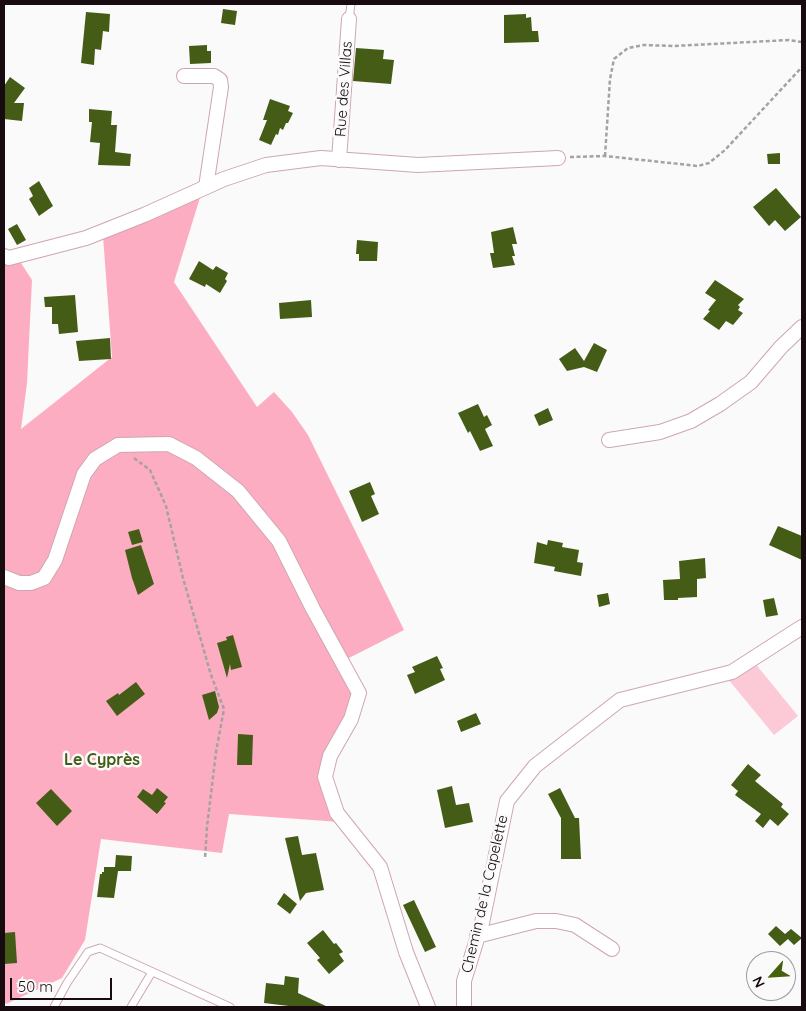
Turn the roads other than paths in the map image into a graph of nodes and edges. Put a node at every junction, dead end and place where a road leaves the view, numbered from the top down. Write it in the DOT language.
graph roads {
  1 [pos="351,4"];
  2 [pos="349,18"];
  3 [pos="184,76"];
  4 [pos="558,158"];
  5 [pos="339,160"];
  6 [pos="206,187"];
  7 [pos="4,256"];
  8 [pos="802,326"];
  9 [pos="609,440"];
  10 [pos="4,577"];
  11 [pos="802,627"];
  12 [pos="478,936"];
  13 [pos="612,950"];
  14 [pos="152,972"];
  15 [pos="54,1007"];
  16 [pos="131,1007"];
  17 [pos="230,1007"];
  18 [pos="428,1007"];
  19 [pos="464,1007"];
  1 -- 2 [label="lane"];
  2 -- 5 [label="street, Rue des Villas"];
  3 -- 6 [label="street"];
  4 -- 5 [label="street"];
  5 -- 6 [label="street"];
  6 -- 7 [label="street"];
  8 -- 9 [label="street"];
  10 -- 18 [label="street"];
  11 -- 12 [label="street, Chemin de la Capelette"];
  12 -- 13 [label="street"];
  12 -- 19 [label="street, Chemin de la Capelette"];
  14 -- 15 [label="lane"];
  14 -- 16 [label="lane"];
  14 -- 17 [label="lane"];
}
